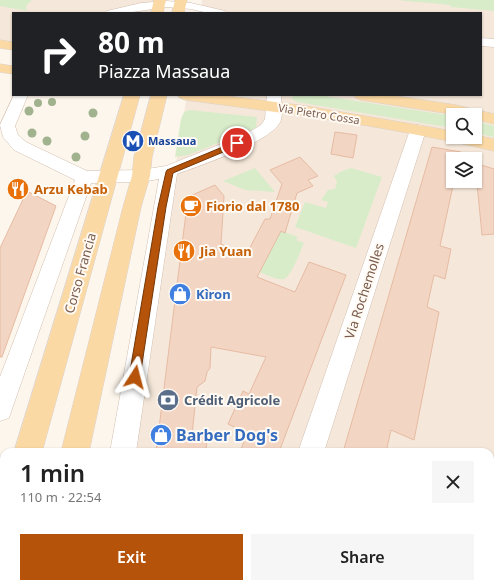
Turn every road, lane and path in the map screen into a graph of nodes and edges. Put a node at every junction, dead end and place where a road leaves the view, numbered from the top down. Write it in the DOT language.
graph roads {
  1 [pos="143,3"];
  2 [pos="198,3"];
  3 [pos="159,5"];
  4 [pos="181,7"];
  5 [pos="114,12"];
  6 [pos="219,12"];
  7 [pos="482,42"];
  8 [pos="494,43"];
  9 [pos="0,44"];
  10 [pos="12,46"];
  11 [pos="0,68"];
  12 [pos="12,70"];
  13 [pos="21,96"];
  14 [pos="132,96"];
  15 [pos="159,96"];
  16 [pos="200,96"];
  17 [pos="367,96"];
  18 [pos="274,101"];
  19 [pos="494,119"];
  20 [pos="418,130"];
  21 [pos="446,135"];
  22 [pos="482,142"];
  23 [pos="494,145"];
  24 [pos="170,172"];
  25 [pos="141,176"];
  26 [pos="85,177"];
  27 [pos="108,177"];
  28 [pos="162,207"];
  29 [pos="6,369"];
  30 [pos="0,409"];
  31 [pos="29,448"];
  32 [pos="76,448"];
  33 [pos="123,448"];
  34 [pos="312,448"];
  1 -- 3 [label="street"];
  1 -- 5 [label="street"];
  2 -- 4 [label="street"];
  2 -- 6 [label="street"];
  3 -- 4 [label="street"];
  7 -- 8 [label="street"];
  9 -- 10 [label="main road"];
  11 -- 12 [label="main road"];
  13 -- 26 [label="street"];
  14 -- 27 [label="main road, Corso Francia"];
  15 -- 25 [label="main road"];
  16 -- 18 [label="main road, Via Pietro Cossa"];
  17 -- 19 [label="main road, Via Pietro Cossa"];
  18 -- 20 [label="main road, Via Pietro Cossa"];
  18 -- 24 [label="street"];
  20 -- 21 [label="main road, Via Pietro Cossa"];
  20 -- 34 [label="street, Via Rochemolles"];
  22 -- 23 [label="main road"];
  24 -- 25 [label="street"];
  24 -- 28 [label="street"];
  25 -- 27 [label="street"];
  25 -- 28 [label="street"];
  25 -- 32 [label="main road"];
  26 -- 27 [label="street"];
  26 -- 29 [label="street, Corso Francia"];
  27 -- 31 [label="main road, Corso Francia"];
  28 -- 33 [label="street"];
  29 -- 30 [label="street, Corso Francia"];
}
